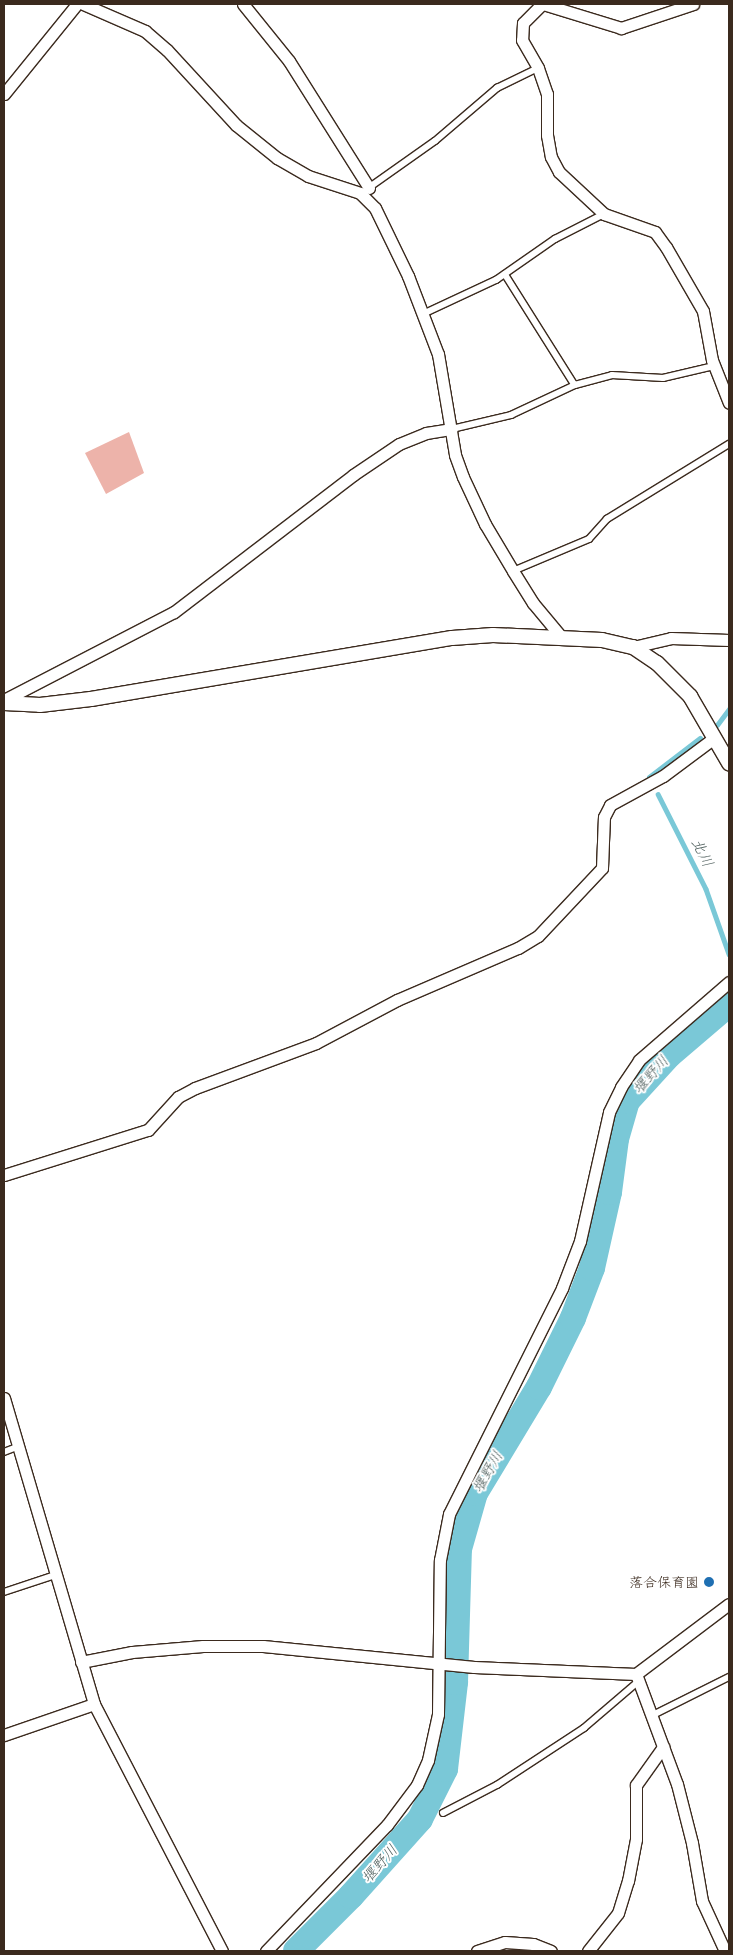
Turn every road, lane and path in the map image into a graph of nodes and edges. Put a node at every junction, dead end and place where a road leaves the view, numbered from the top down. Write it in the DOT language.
graph roads {
  1 [pos="77,4"];
  2 [pos="83,4"];
  3 [pos="243,4"];
  4 [pos="542,4"];
  5 [pos="693,4"];
  6 [pos="538,68"];
  7 [pos="4,94"];
  8 [pos="365,190"];
  9 [pos="604,214"];
  10 [pos="505,274"];
  11 [pos="423,315"];
  12 [pos="714,366"];
  13 [pos="575,386"];
  14 [pos="729,403"];
  15 [pos="452,429"];
  16 [pos="729,444"];
  17 [pos="513,571"];
  18 [pos="563,638"];
  19 [pos="729,640"];
  20 [pos="633,647"];
  21 [pos="4,701"];
  22 [pos="714,738"];
  23 [pos="729,763"];
  24 [pos="729,982"];
  25 [pos="4,1175"];
  26 [pos="4,1398"];
  27 [pos="17,1447"];
  28 [pos="4,1452"];
  29 [pos="55,1575"];
  30 [pos="4,1592"];
  31 [pos="729,1604"];
  32 [pos="81,1662"];
  33 [pos="440,1664"];
  34 [pos="729,1677"];
  35 [pos="638,1678"];
  36 [pos="94,1704"];
  37 [pos="651,1716"];
  38 [pos="4,1734"];
  39 [pos="663,1747"];
  40 [pos="442,1813"];
  41 [pos="222,1951"];
  42 [pos="266,1951"];
  43 [pos="477,1951"];
  44 [pos="551,1951"];
  45 [pos="588,1951"];
  46 [pos="726,1951"];
  1 -- 7 [label="street"];
  2 -- 8 [label="street"];
  3 -- 8 [label="street"];
  4 -- 5 [label="street"];
  4 -- 6 [label="street"];
  6 -- 8 [label="lane"];
  6 -- 9 [label="street"];
  8 -- 11 [label="street"];
  9 -- 10 [label="lane"];
  9 -- 12 [label="street"];
  10 -- 11 [label="lane"];
  10 -- 13 [label="lane"];
  11 -- 15 [label="street"];
  12 -- 13 [label="lane"];
  12 -- 14 [label="street"];
  13 -- 15 [label="lane"];
  15 -- 17 [label="street"];
  15 -- 21 [label="street"];
  16 -- 17 [label="lane"];
  17 -- 18 [label="street"];
  18 -- 20 [label="street"];
  18 -- 21 [label="street"];
  19 -- 20 [label="street"];
  20 -- 22 [label="street"];
  22 -- 23 [label="street"];
  22 -- 25 [label="street"];
  24 -- 33 [label="street"];
  26 -- 27 [label="street"];
  27 -- 28 [label="lane"];
  27 -- 29 [label="street"];
  29 -- 30 [label="lane"];
  29 -- 32 [label="street"];
  31 -- 35 [label="street"];
  32 -- 33 [label="street"];
  32 -- 36 [label="street"];
  33 -- 35 [label="street"];
  33 -- 42 [label="street"];
  34 -- 37 [label="lane"];
  35 -- 37 [label="street"];
  35 -- 40 [label="lane"];
  36 -- 38 [label="street"];
  36 -- 41 [label="street"];
  37 -- 39 [label="street"];
  39 -- 45 [label="street"];
  39 -- 46 [label="street"];
  43 -- 44 [label="street"];
}
